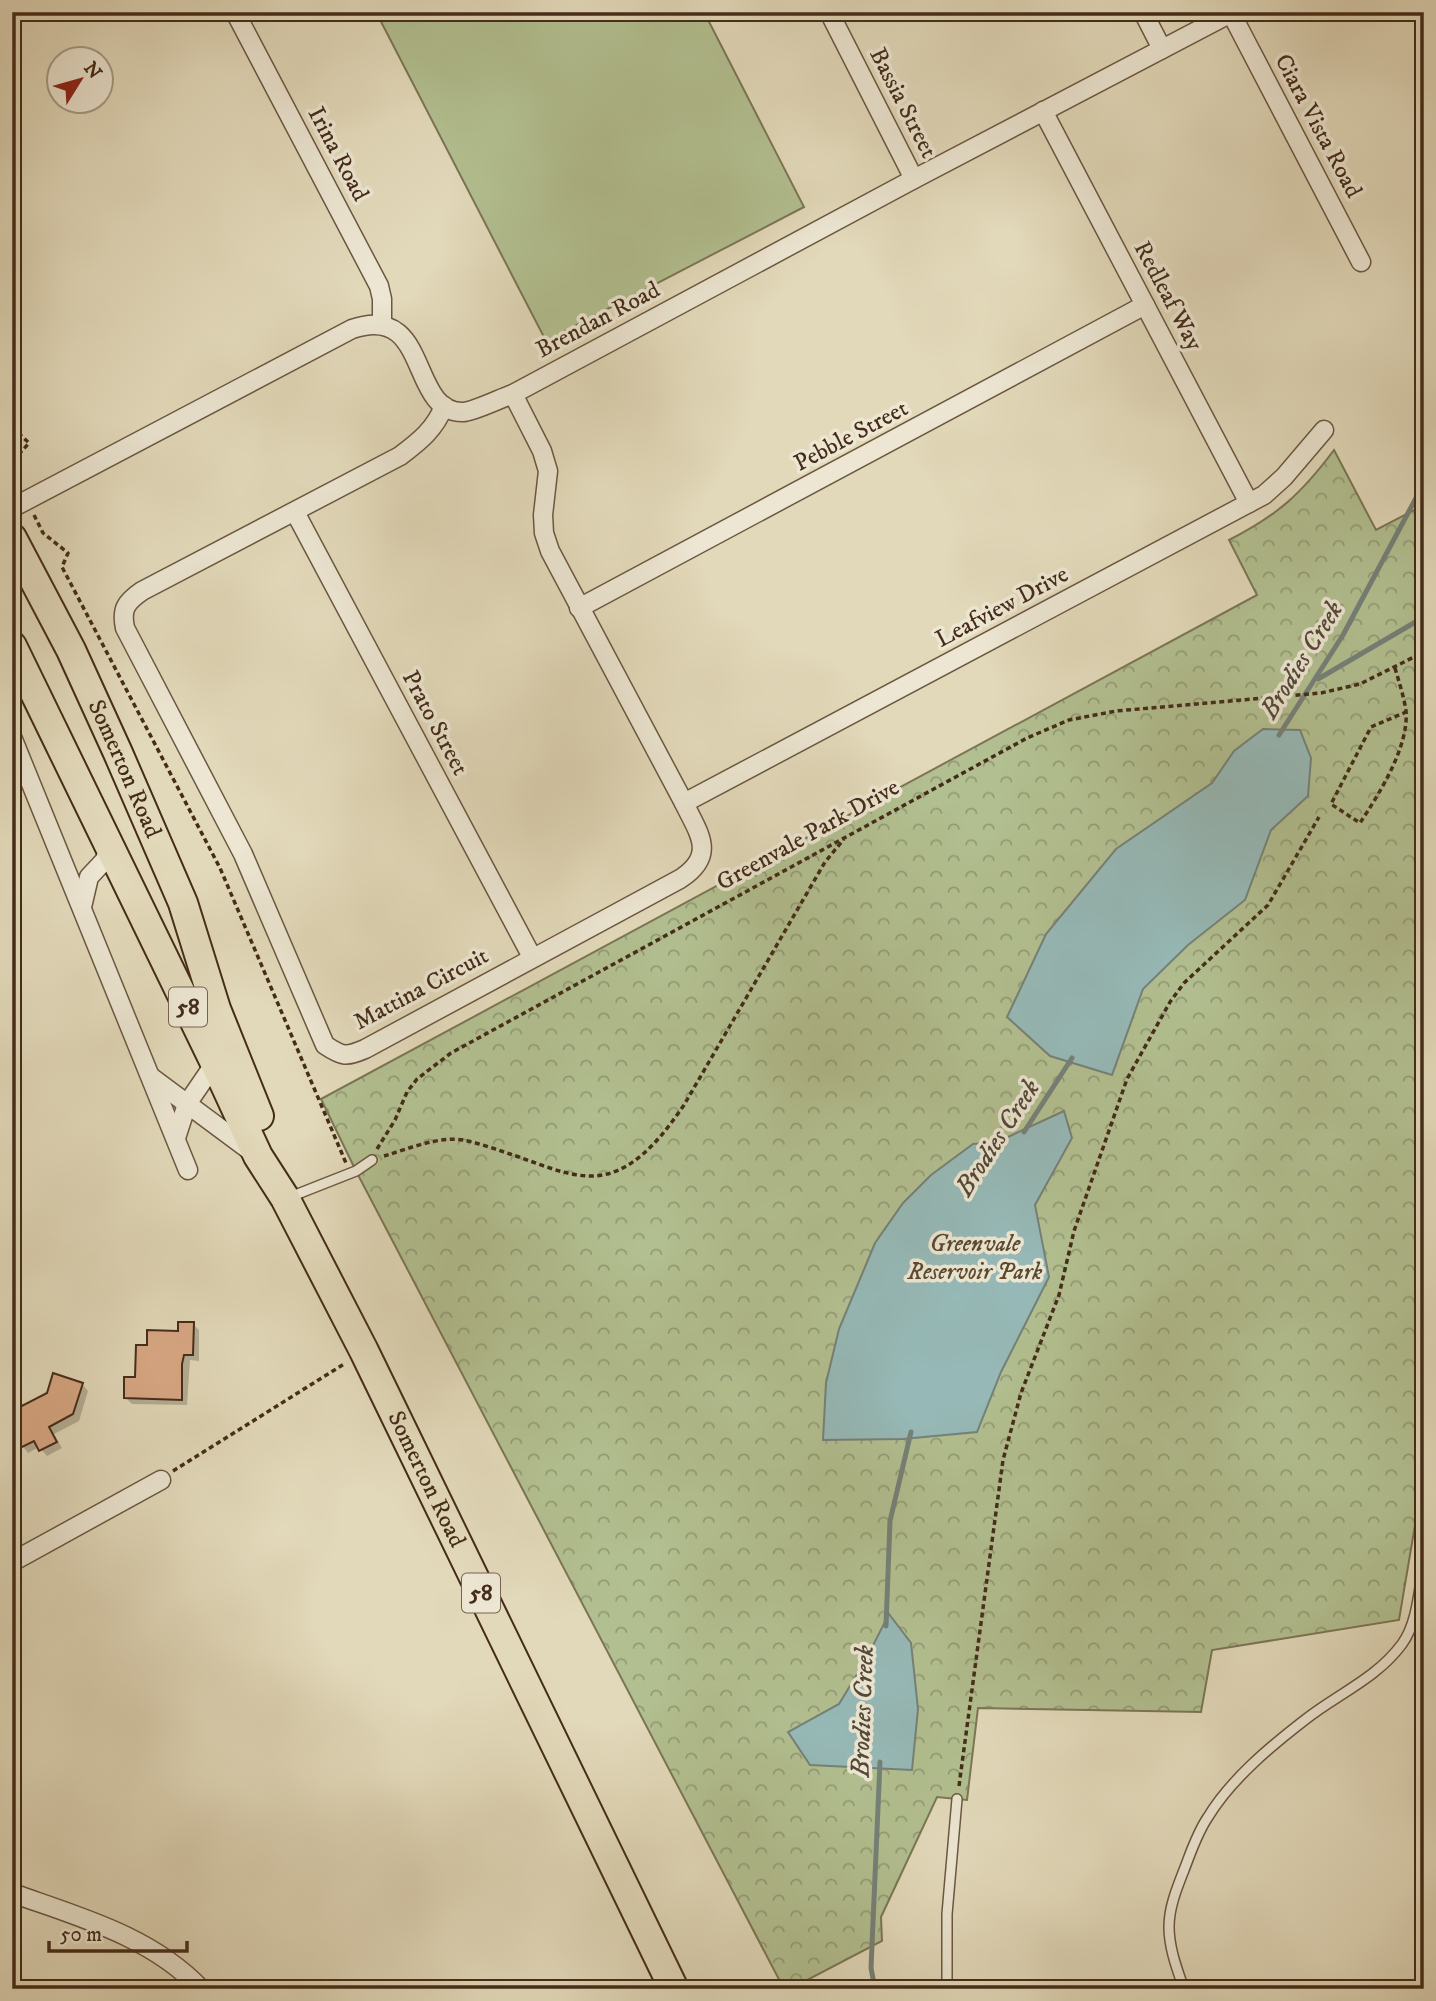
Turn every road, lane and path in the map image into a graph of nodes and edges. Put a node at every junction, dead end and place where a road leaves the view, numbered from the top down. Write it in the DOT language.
graph roads {
  1 [pos="235,12"];
  2 [pos="828,12"];
  3 [pos="1143,12"];
  4 [pos="1232,13"];
  5 [pos="1162,49"];
  6 [pos="1043,111"];
  7 [pos="914,179"];
  8 [pos="1361,262"];
  9 [pos="1145,305"];
  10 [pos="382,323"];
  11 [pos="513,394"];
  12 [pos="444,406"];
  13 [pos="12,426"];
  14 [pos="1324,430"];
  15 [pos="12,462"];
  16 [pos="12,476"];
  17 [pos="1249,503"];
  18 [pos="19,505"];
  19 [pos="295,512"];
  20 [pos="12,538"];
  21 [pos="579,608"];
  22 [pos="12,646"];
  23 [pos="1424,652"];
  24 [pos="1395,668"];
  25 [pos="1406,712"];
  26 [pos="12,737"];
  27 [pos="684,803"];
  28 [pos="1319,817"];
  29 [pos="848,835"];
  30 [pos="110,848"];
  31 [pos="82,907"];
  32 [pos="532,957"];
  33 [pos="216,1009"];
  34 [pos="215,1063"];
  35 [pos="151,1077"];
  36 [pos="187,1104"];
  37 [pos="176,1138"];
  38 [pos="258,1156"];
  39 [pos="372,1160"];
  40 [pos="188,1170"];
  41 [pos="351,1174"];
  42 [pos="285,1198"];
  43 [pos="364,1351"];
  44 [pos="161,1480"];
  45 [pos="12,1562"];
  46 [pos="1424,1562"];
  47 [pos="957,1799"];
  48 [pos="12,1893"];
  49 [pos="201,1989"];
  50 [pos="674,1989"];
  51 [pos="947,1989"];
  52 [pos="1184,1989"];
  1 -- 10 [label="street, Irina Road"];
  2 -- 7 [label="street, Bassia Street"];
  3 -- 5 [label="street"];
  4 -- 5 [label="street, Brendan Road"];
  4 -- 8 [label="street, Ciara Vista Road"];
  5 -- 6 [label="street, Brendan Road"];
  6 -- 7 [label="street, Brendan Road"];
  6 -- 9 [label="street, Redleaf Way"];
  7 -- 11 [label="street, Brendan Road"];
  9 -- 17 [label="street, Redleaf Way"];
  9 -- 21 [label="street, Pebble Street"];
  10 -- 12 [label="street"];
  10 -- 18 [label="street"];
  11 -- 12 [label="street, Brendan Road"];
  11 -- 21 [label="street, Mattina Circuit"];
  12 -- 19 [label="street, Mattina Circuit"];
  13 -- 15 [label="path"];
  14 -- 17 [label="street, Leafview Drive"];
  16 -- 18 [label="path"];
  17 -- 27 [label="street, Leafview Drive"];
  18 -- 41 [label="path"];
  19 -- 32 [label="street, Prato Street"];
  19 -- 32 [label="street, Mattina Circuit"];
  20 -- 33 [label="main road, Somerton Road"];
  21 -- 27 [label="street, Mattina Circuit"];
  22 -- 30 [label="main road, Somerton Road / 58"];
  23 -- 24 [label="path, Greenvale Park Drive"];
  24 -- 25 [label="path"];
  24 -- 29 [label="path, Greenvale Park Drive"];
  25 -- 25 [label="path"];
  26 -- 31 [label="street"];
  27 -- 32 [label="street, Mattina Circuit"];
  28 -- 47 [label="path"];
  29 -- 39 [label="path, Greenvale Park Drive"];
  29 -- 39 [label="path"];
  30 -- 31 [label="street, Somerton Road"];
  30 -- 34 [label="main road, Somerton Road / 58"];
  31 -- 35 [label="street"];
  33 -- 34 [label="street, Somerton Road"];
  33 -- 42 [label="main road, Somerton Road"];
  34 -- 36 [label="street"];
  34 -- 38 [label="main road, Somerton Road / 58"];
  35 -- 36 [label="street, Somerton Road"];
  35 -- 37 [label="street"];
  36 -- 37 [label="street"];
  36 -- 38 [label="street, Somerton Road"];
  37 -- 40 [label="street"];
  38 -- 42 [label="main road, Somerton Road / 58"];
  39 -- 41 [label="lane"];
  41 -- 42 [label="lane"];
  42 -- 43 [label="main road, Somerton Road / 58"];
  43 -- 44 [label="path"];
  43 -- 50 [label="main road, Somerton Road / 58"];
  44 -- 45 [label="street"];
  46 -- 52 [label="lane"];
  47 -- 51 [label="lane"];
  48 -- 49 [label="street"];
}
